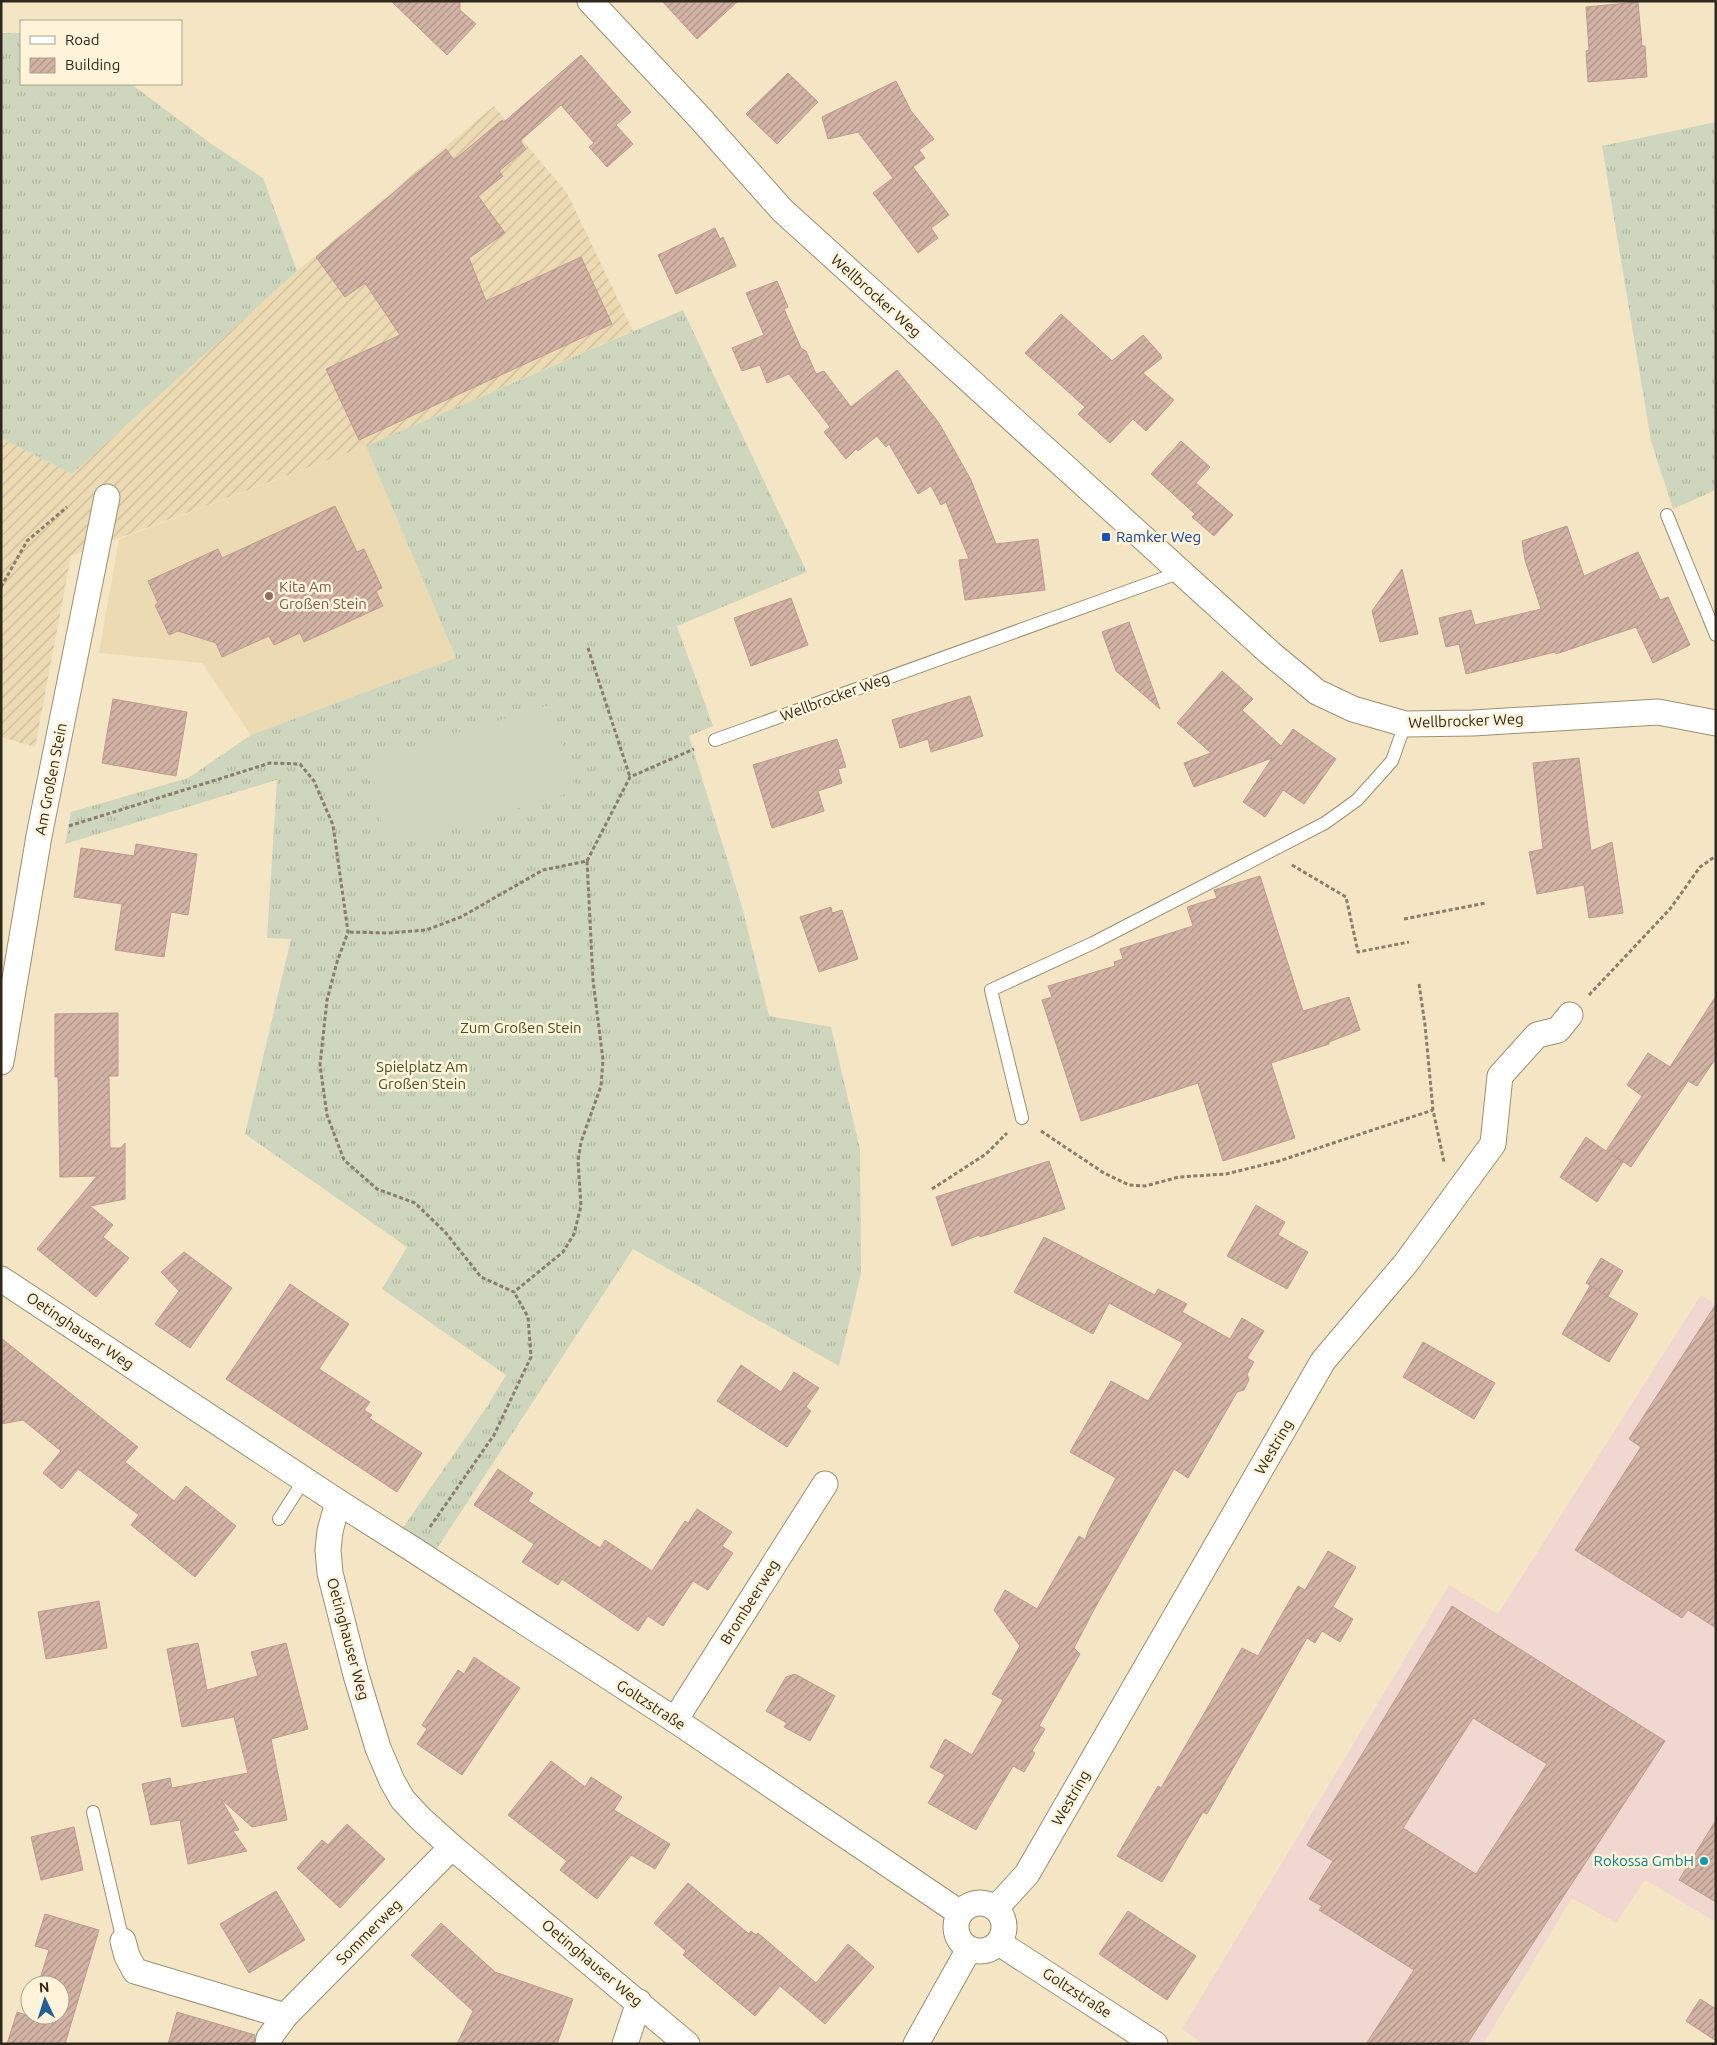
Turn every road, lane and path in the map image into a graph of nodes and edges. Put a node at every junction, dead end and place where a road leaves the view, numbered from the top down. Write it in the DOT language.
graph roads {
  1 [pos="590,1"];
  2 [pos="107,497"];
  3 [pos="67,507"];
  4 [pos="1667,515"];
  5 [pos="1181,572"];
  6 [pos="1,587"];
  7 [pos="1716,634"];
  8 [pos="588,648"];
  9 [pos="1714,718"];
  10 [pos="1406,724"];
  11 [pos="715,740"];
  12 [pos="630,777"];
  13 [pos="40,836"];
  14 [pos="1282,847"];
  15 [pos="1716,856"];
  16 [pos="587,861"];
  17 [pos="1486,903"];
  18 [pos="1404,919"];
  19 [pos="348,932"];
  20 [pos="1409,942"];
  21 [pos="1419,984"];
  22 [pos="1570,1015"];
  23 [pos="1,1062"];
  24 [pos="1433,1110"];
  25 [pos="1022,1118"];
  26 [pos="932,1189"];
  27 [pos="1452,1199"];
  28 [pos="1,1279"];
  29 [pos="514,1292"];
  30 [pos="304,1480"];
  31 [pos="825,1484"];
  32 [pos="338,1502"];
  33 [pos="279,1519"];
  34 [pos="414,1550"];
  35 [pos="675,1720"];
  36 [pos="93,1812"];
  37 [pos="452,1847"];
  38 [pos="996,1908"];
  39 [pos="960,1914"];
  40 [pos="123,1941"];
  41 [pos="999,1943"];
  42 [pos="969,1949"];
  43 [pos="639,2002"];
  44 [pos="286,2016"];
  45 [pos="268,2044"];
  46 [pos="625,2044"];
  47 [pos="687,2044"];
  48 [pos="916,2044"];
  49 [pos="1155,2044"];
  1 -- 5 [label="street, Wellbrocker Weg"];
  2 -- 13 [label="street, Am Großen Stein"];
  3 -- 6 [label="path"];
  4 -- 7 [label="lane"];
  5 -- 10 [label="street, Wellbrocker Weg"];
  5 -- 11 [label="lane, Wellbrocker Weg"];
  8 -- 12 [label="path"];
  9 -- 10 [label="street, Wellbrocker Weg"];
  10 -- 14 [label="lane"];
  11 -- 12 [label="path"];
  12 -- 16 [label="path"];
  13 -- 19 [label="path"];
  13 -- 23 [label="street, Am Großen Stein"];
  14 -- 20 [label="path"];
  14 -- 25 [label="lane"];
  15 -- 22 [label="path"];
  16 -- 19 [label="path"];
  16 -- 29 [label="path"];
  17 -- 18 [label="path"];
  19 -- 29 [label="path"];
  21 -- 24 [label="path"];
  22 -- 27 [label="street, Westring"];
  24 -- 25 [label="path"];
  24 -- 27 [label="path"];
  25 -- 26 [label="path"];
  27 -- 38 [label="street, Westring"];
  28 -- 30 [label="street, Oetinghauser Weg"];
  29 -- 34 [label="path"];
  30 -- 32 [label="street, Oetinghauser Weg"];
  30 -- 33 [label="lane"];
  31 -- 35 [label="street, Brombeerweg"];
  32 -- 34 [label="street, Goltzstraße"];
  32 -- 37 [label="street, Oetinghauser Weg"];
  34 -- 35 [label="street, Goltzstraße"];
  35 -- 39 [label="street, Goltzstraße"];
  36 -- 40 [label="lane"];
  37 -- 43 [label="street, Oetinghauser Weg"];
  37 -- 44 [label="street, Sommerweg"];
  38 -- 39 [label="street"];
  38 -- 41 [label="street"];
  39 -- 42 [label="street"];
  40 -- 44 [label="street"];
  41 -- 42 [label="street"];
  41 -- 49 [label="street, Goltzstraße"];
  42 -- 48 [label="street"];
  43 -- 46 [label="street"];
  43 -- 47 [label="street, Oetinghauser Weg"];
  44 -- 45 [label="street, Sommerweg"];
}
